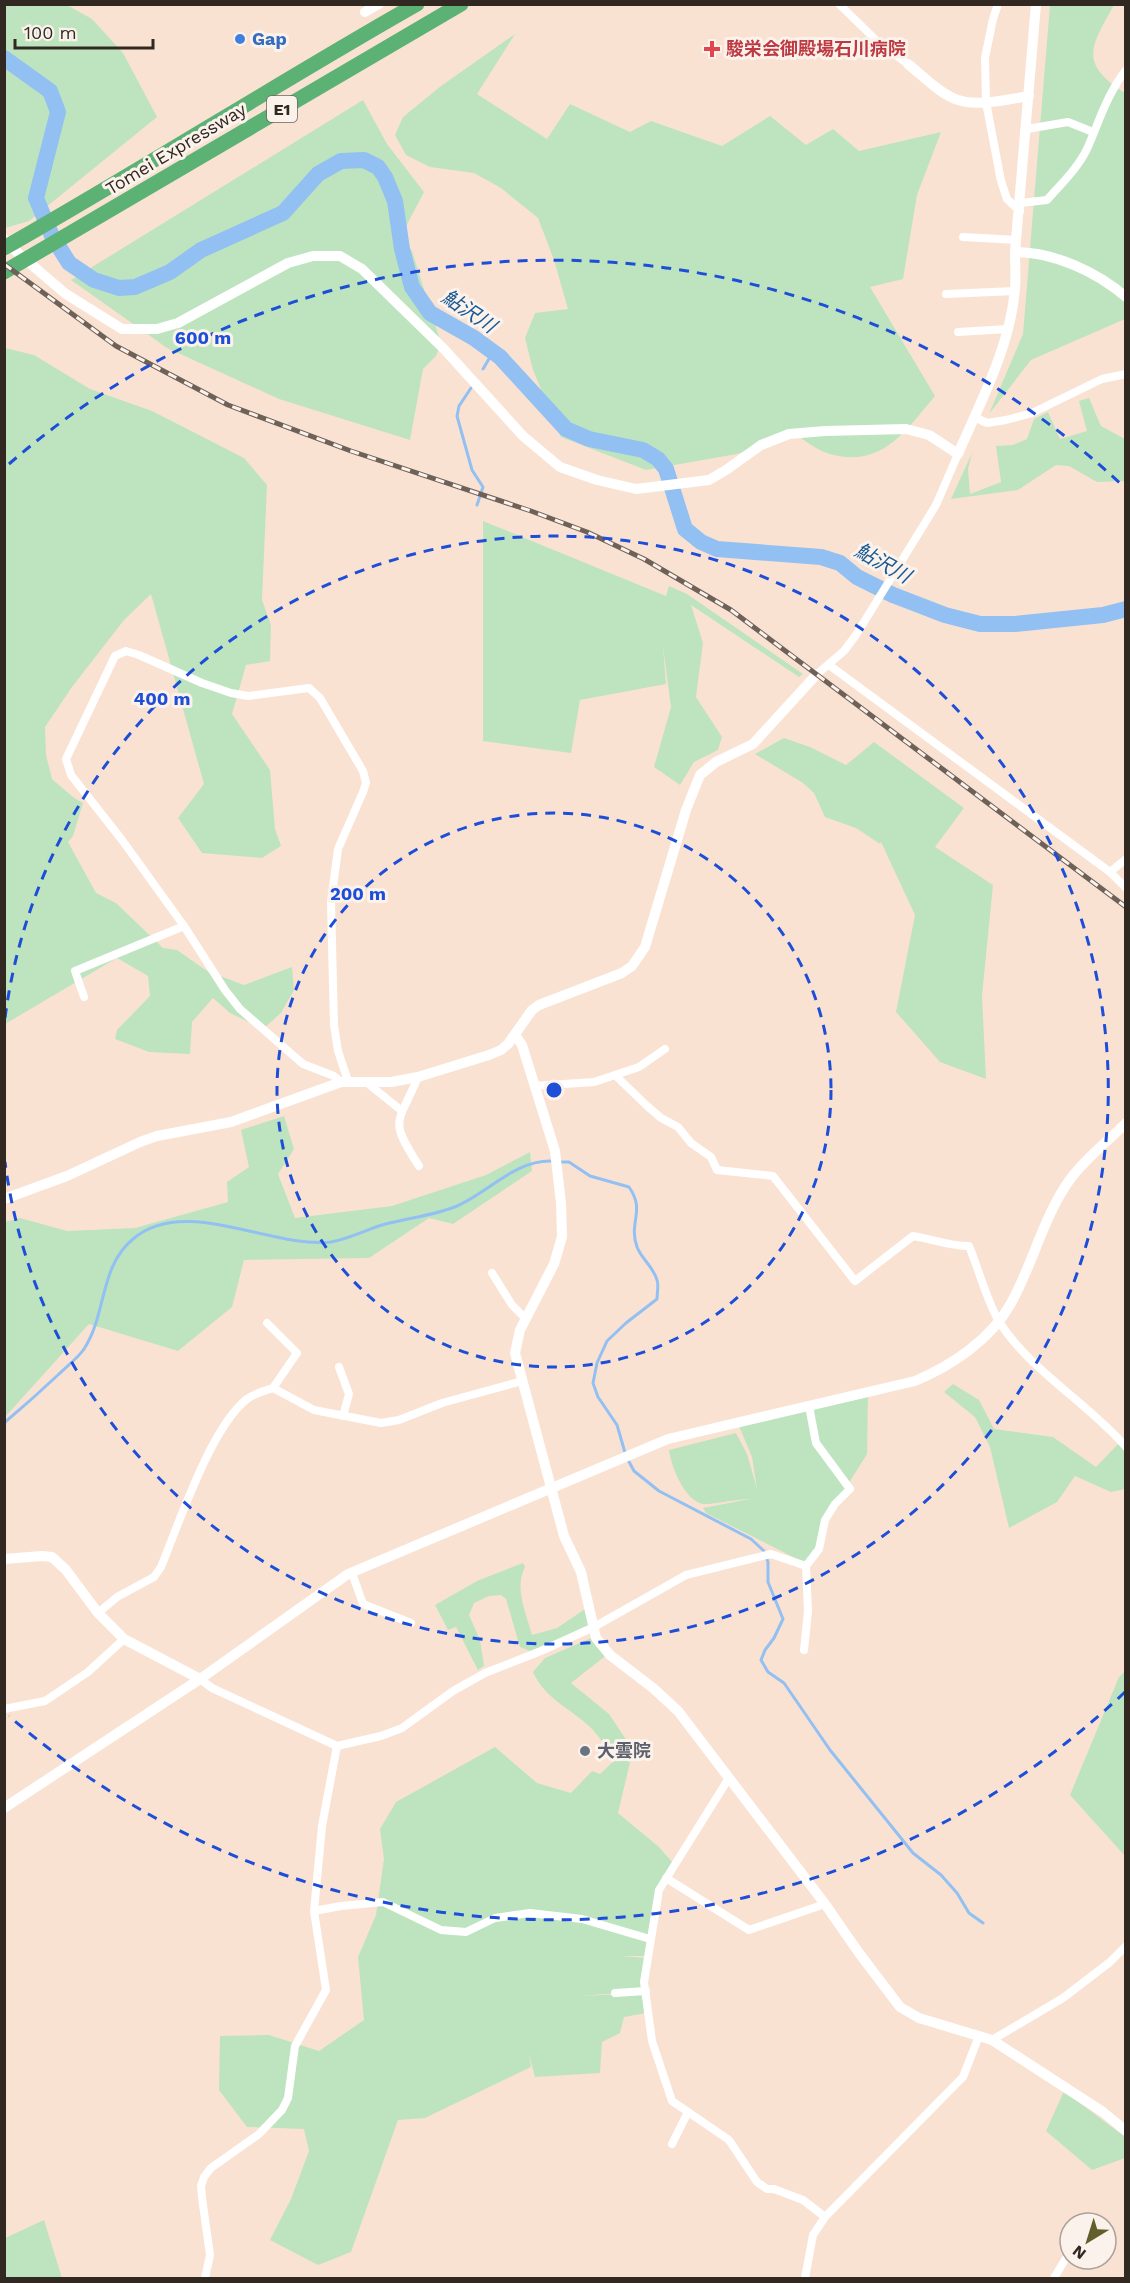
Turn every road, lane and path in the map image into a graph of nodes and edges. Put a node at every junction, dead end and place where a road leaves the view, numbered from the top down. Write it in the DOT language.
graph roads {
  1 [pos="379,4"];
  2 [pos="417,4"];
  3 [pos="461,4"];
  4 [pos="839,4"];
  5 [pos="998,4"];
  6 [pos="1036,4"];
  7 [pos="365,12"];
  8 [pos="908,64"];
  9 [pos="1125,70"];
  10 [pos="1029,96"];
  11 [pos="986,102"];
  12 [pos="1027,129"];
  13 [pos="1093,132"];
  14 [pos="100,193"];
  15 [pos="1020,207"];
  16 [pos="963,237"];
  17 [pos="4,239"];
  18 [pos="1017,240"];
  19 [pos="4,248"];
  20 [pos="1015,252"];
  21 [pos="4,272"];
  22 [pos="1015,291"];
  23 [pos="946,294"];
  24 [pos="1125,297"];
  25 [pos="1008,329"];
  26 [pos="958,333"];
  27 [pos="1125,374"];
  28 [pos="975,417"];
  29 [pos="958,454"];
  30 [pos="829,665"];
  31 [pos="817,674"];
  32 [pos="1125,859"];
  33 [pos="1110,872"];
  34 [pos="1125,888"];
  35 [pos="184,926"];
  36 [pos="84,997"];
  37 [pos="515,1035"];
  38 [pos="665,1049"];
  39 [pos="615,1075"];
  40 [pos="418,1077"];
  41 [pos="344,1082"];
  42 [pos="366,1082"];
  43 [pos="534,1086"];
  44 [pos="402,1111"];
  45 [pos="1125,1123"];
  46 [pos="420,1166"];
  47 [pos="4,1199"];
  48 [pos="492,1273"];
  49 [pos="526,1318"];
  50 [pos="999,1321"];
  51 [pos="267,1323"];
  52 [pos="339,1366"];
  53 [pos="522,1381"];
  54 [pos="273,1388"];
  55 [pos="809,1406"];
  56 [pos="343,1416"];
  57 [pos="1125,1447"];
  58 [pos="551,1490"];
  59 [pos="4,1559"];
  60 [pos="806,1566"];
  61 [pos="351,1573"];
  62 [pos="98,1612"];
  63 [pos="411,1623"];
  64 [pos="594,1627"];
  65 [pos="124,1639"];
  66 [pos="804,1650"];
  67 [pos="200,1679"];
  68 [pos="4,1709"];
  69 [pos="337,1746"];
  70 [pos="729,1778"];
  71 [pos="4,1808"];
  72 [pos="666,1878"];
  73 [pos="825,1904"];
  74 [pos="314,1911"];
  75 [pos="651,1939"];
  76 [pos="1125,1946"];
  77 [pos="646,1991"];
  78 [pos="615,1993"];
  79 [pos="979,2036"];
  80 [pos="992,2040"];
  81 [pos="688,2112"];
  82 [pos="1125,2131"];
  83 [pos="672,2144"];
  84 [pos="825,2217"];
  85 [pos="205,2278"];
  86 [pos="805,2278"];
  1 -- 7 [label="street"];
  2 -- 14 [label="highway, Tomei Expressway / E1"];
  3 -- 21 [label="highway, Tomei Expressway / E1"];
  4 -- 8 [label="street"];
  5 -- 11 [label="street"];
  6 -- 10 [label="street"];
  8 -- 11 [label="street"];
  9 -- 13 [label="street"];
  10 -- 11 [label="street"];
  10 -- 12 [label="street"];
  11 -- 15 [label="street"];
  12 -- 13 [label="street"];
  12 -- 15 [label="street"];
  13 -- 15 [label="street"];
  14 -- 17 [label="highway"];
  14 -- 19 [label="highway, Tomei Expressway / E1"];
  15 -- 18 [label="street"];
  16 -- 18 [label="street"];
  17 -- 29 [label="street"];
  18 -- 20 [label="street"];
  20 -- 22 [label="street"];
  20 -- 24 [label="street"];
  22 -- 23 [label="street"];
  22 -- 25 [label="street"];
  25 -- 26 [label="street"];
  25 -- 28 [label="street"];
  27 -- 28 [label="street"];
  28 -- 29 [label="street"];
  29 -- 30 [label="street"];
  30 -- 31 [label="street"];
  30 -- 33 [label="street"];
  31 -- 37 [label="street"];
  32 -- 33 [label="street"];
  33 -- 34 [label="street"];
  35 -- 36 [label="street"];
  35 -- 41 [label="street"];
  35 -- 41 [label="street"];
  37 -- 40 [label="street"];
  37 -- 43 [label="street"];
  38 -- 39 [label="street"];
  39 -- 43 [label="street"];
  39 -- 50 [label="street"];
  40 -- 42 [label="street"];
  40 -- 44 [label="street"];
  41 -- 42 [label="street"];
  41 -- 47 [label="street"];
  42 -- 44 [label="street"];
  43 -- 49 [label="street"];
  44 -- 46 [label="street"];
  45 -- 50 [label="street"];
  48 -- 49 [label="street"];
  49 -- 53 [label="street"];
  50 -- 55 [label="street"];
  50 -- 57 [label="street"];
  51 -- 54 [label="street"];
  52 -- 56 [label="street"];
  53 -- 56 [label="street"];
  53 -- 58 [label="street"];
  54 -- 56 [label="street"];
  54 -- 62 [label="street"];
  55 -- 58 [label="street"];
  55 -- 60 [label="street"];
  58 -- 61 [label="street"];
  58 -- 64 [label="street"];
  59 -- 62 [label="street"];
  60 -- 64 [label="street"];
  60 -- 66 [label="street"];
  61 -- 63 [label="street"];
  61 -- 67 [label="street"];
  62 -- 65 [label="street"];
  64 -- 69 [label="street"];
  64 -- 70 [label="street"];
  65 -- 67 [label="street"];
  65 -- 68 [label="street"];
  67 -- 69 [label="street"];
  67 -- 71 [label="street"];
  69 -- 74 [label="street"];
  70 -- 72 [label="street"];
  70 -- 73 [label="street"];
  72 -- 73 [label="street"];
  72 -- 75 [label="street"];
  73 -- 79 [label="street"];
  74 -- 75 [label="street"];
  74 -- 85 [label="street"];
  75 -- 77 [label="street"];
  76 -- 80 [label="street"];
  77 -- 78 [label="street"];
  77 -- 81 [label="street"];
  79 -- 80 [label="street"];
  79 -- 84 [label="street"];
  80 -- 82 [label="street"];
  81 -- 83 [label="street"];
  81 -- 84 [label="street"];
  84 -- 86 [label="street"];
}
